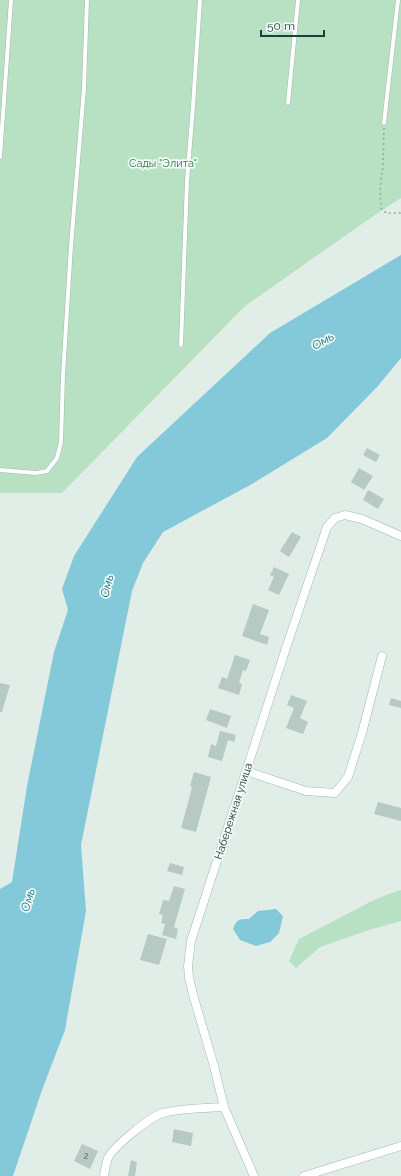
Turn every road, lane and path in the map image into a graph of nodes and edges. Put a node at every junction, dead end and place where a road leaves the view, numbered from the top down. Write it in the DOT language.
graph roads {
  1 [pos="11,0"];
  2 [pos="87,0"];
  3 [pos="200,0"];
  4 [pos="298,0"];
  5 [pos="398,0"];
  6 [pos="288,103"];
  7 [pos="384,123"];
  8 [pos="0,157"];
  9 [pos="401,213"];
  10 [pos="180,345"];
  11 [pos="0,470"];
  12 [pos="401,536"];
  13 [pos="382,656"];
  14 [pos="246,771"];
  15 [pos="224,1107"];
  16 [pos="401,1146"];
  17 [pos="104,1176"];
  18 [pos="254,1176"];
  19 [pos="304,1176"];
  1 -- 8 [label="lane"];
  2 -- 11 [label="lane"];
  3 -- 10 [label="lane"];
  4 -- 6 [label="lane"];
  5 -- 7 [label="lane"];
  7 -- 9 [label="path"];
  12 -- 14 [label="street, Набережная улица"];
  13 -- 14 [label="street"];
  14 -- 15 [label="street, Набережная улица"];
  15 -- 17 [label="street"];
  15 -- 18 [label="street, Набережная улица"];
  16 -- 19 [label="street"];
}
